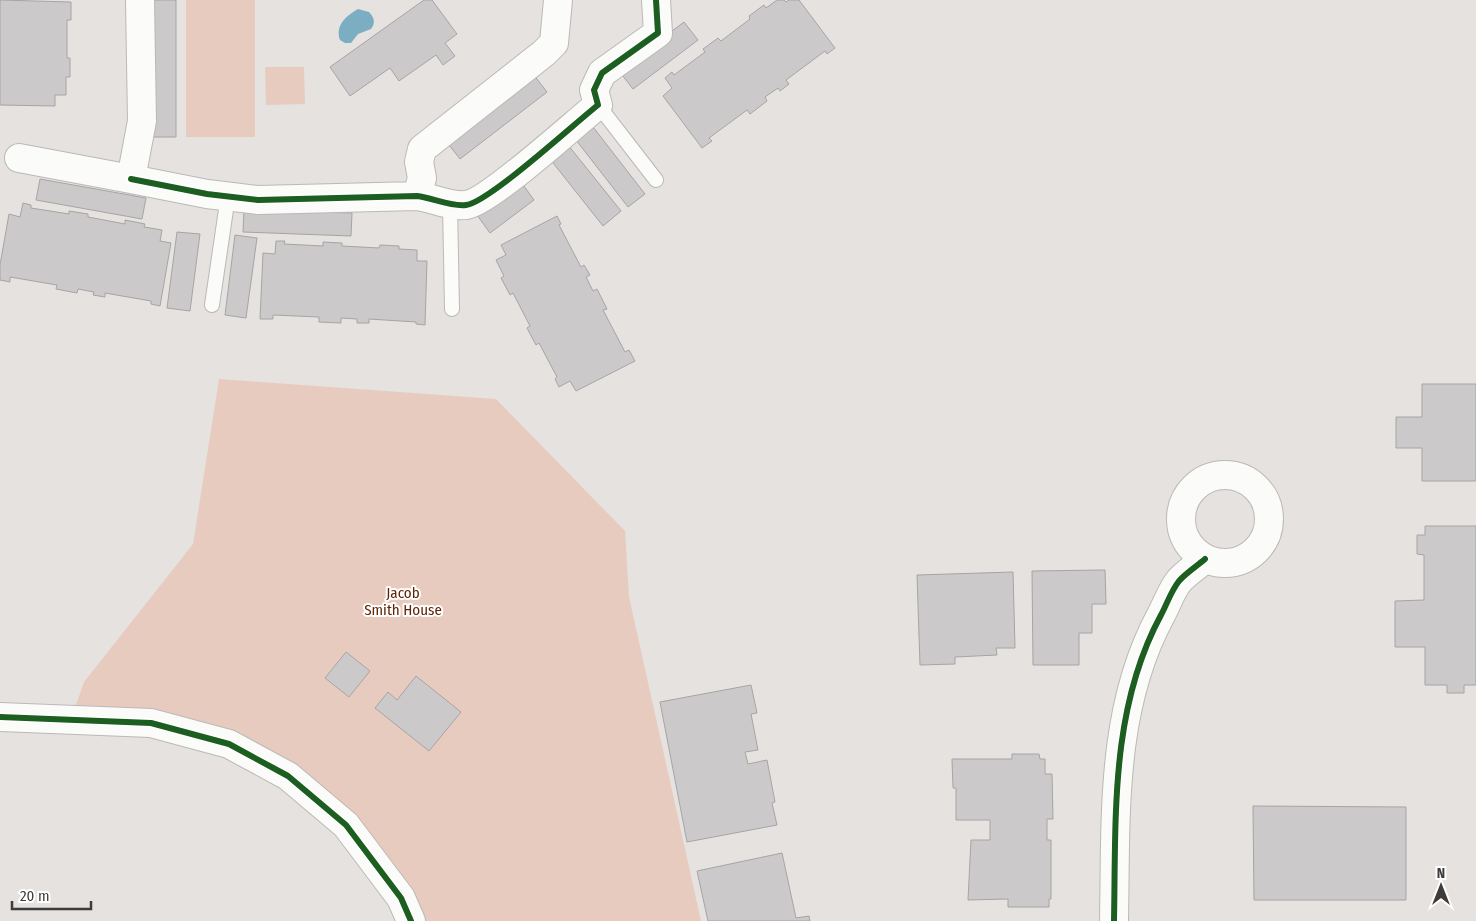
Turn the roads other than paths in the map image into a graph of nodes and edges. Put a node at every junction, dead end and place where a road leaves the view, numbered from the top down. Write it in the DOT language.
graph roads {
  1 [pos="140,0"];
  2 [pos="558,0"];
  3 [pos="656,0"];
  4 [pos="598,105"];
  5 [pos="19,158"];
  6 [pos="131,179"];
  7 [pos="656,180"];
  8 [pos="228,196"];
  9 [pos="417,196"];
  10 [pos="450,204"];
  11 [pos="212,305"];
  12 [pos="452,309"];
  13 [pos="1205,558"];
  14 [pos="0,717"];
  15 [pos="411,921"];
  16 [pos="1114,921"];
  1 -- 6 [label="street"];
  2 -- 9 [label="street"];
  3 -- 4 [label="street"];
  4 -- 7 [label="lane"];
  4 -- 10 [label="street"];
  5 -- 6 [label="street"];
  6 -- 8 [label="street"];
  8 -- 9 [label="street"];
  8 -- 11 [label="lane"];
  9 -- 10 [label="street"];
  10 -- 12 [label="lane"];
  13 -- 16 [label="street"];
  14 -- 15 [label="street"];
}
